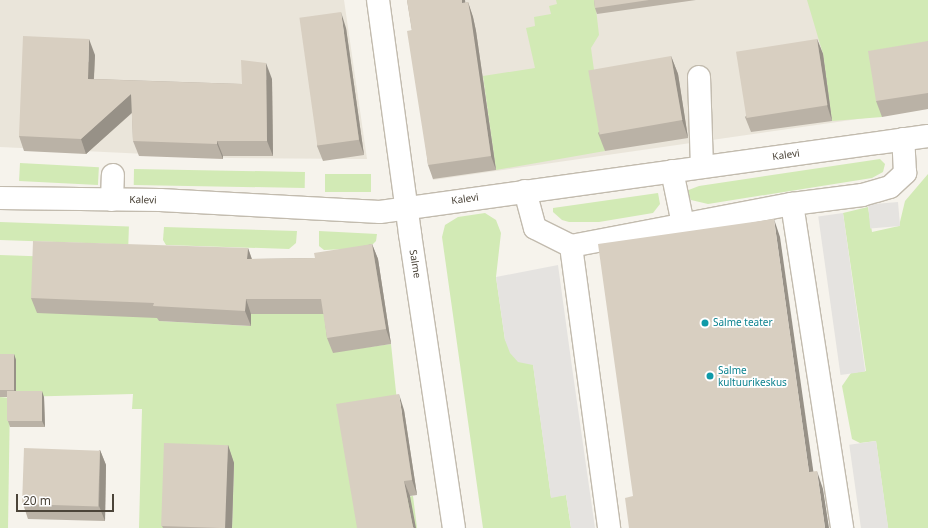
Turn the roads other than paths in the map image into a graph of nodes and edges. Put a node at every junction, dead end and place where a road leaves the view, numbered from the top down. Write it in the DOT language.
graph roads {
  1 [pos="378,0"];
  2 [pos="699,77"];
  3 [pos="928,136"];
  4 [pos="903,139"];
  5 [pos="702,166"];
  6 [pos="672,170"];
  7 [pos="113,175"];
  8 [pos="525,191"];
  9 [pos="0,198"];
  10 [pos="112,200"];
  11 [pos="792,204"];
  12 [pos="407,208"];
  13 [pos="683,224"];
  14 [pos="570,246"];
  15 [pos="454,528"];
  16 [pos="609,528"];
  17 [pos="842,528"];
  1 -- 12 [label="street, Salme"];
  2 -- 5 [label="street"];
  3 -- 4 [label="street, Kalevi"];
  4 -- 5 [label="street, Kalevi"];
  4 -- 11 [label="street"];
  5 -- 6 [label="street, Kalevi"];
  6 -- 8 [label="street, Kalevi"];
  6 -- 13 [label="street"];
  7 -- 10 [label="street"];
  8 -- 12 [label="street, Kalevi"];
  8 -- 14 [label="street"];
  9 -- 10 [label="street, Kalevi"];
  10 -- 12 [label="street, Kalevi"];
  11 -- 13 [label="street"];
  11 -- 17 [label="street"];
  12 -- 15 [label="street, Salme"];
  13 -- 14 [label="street"];
  14 -- 16 [label="street"];
}
